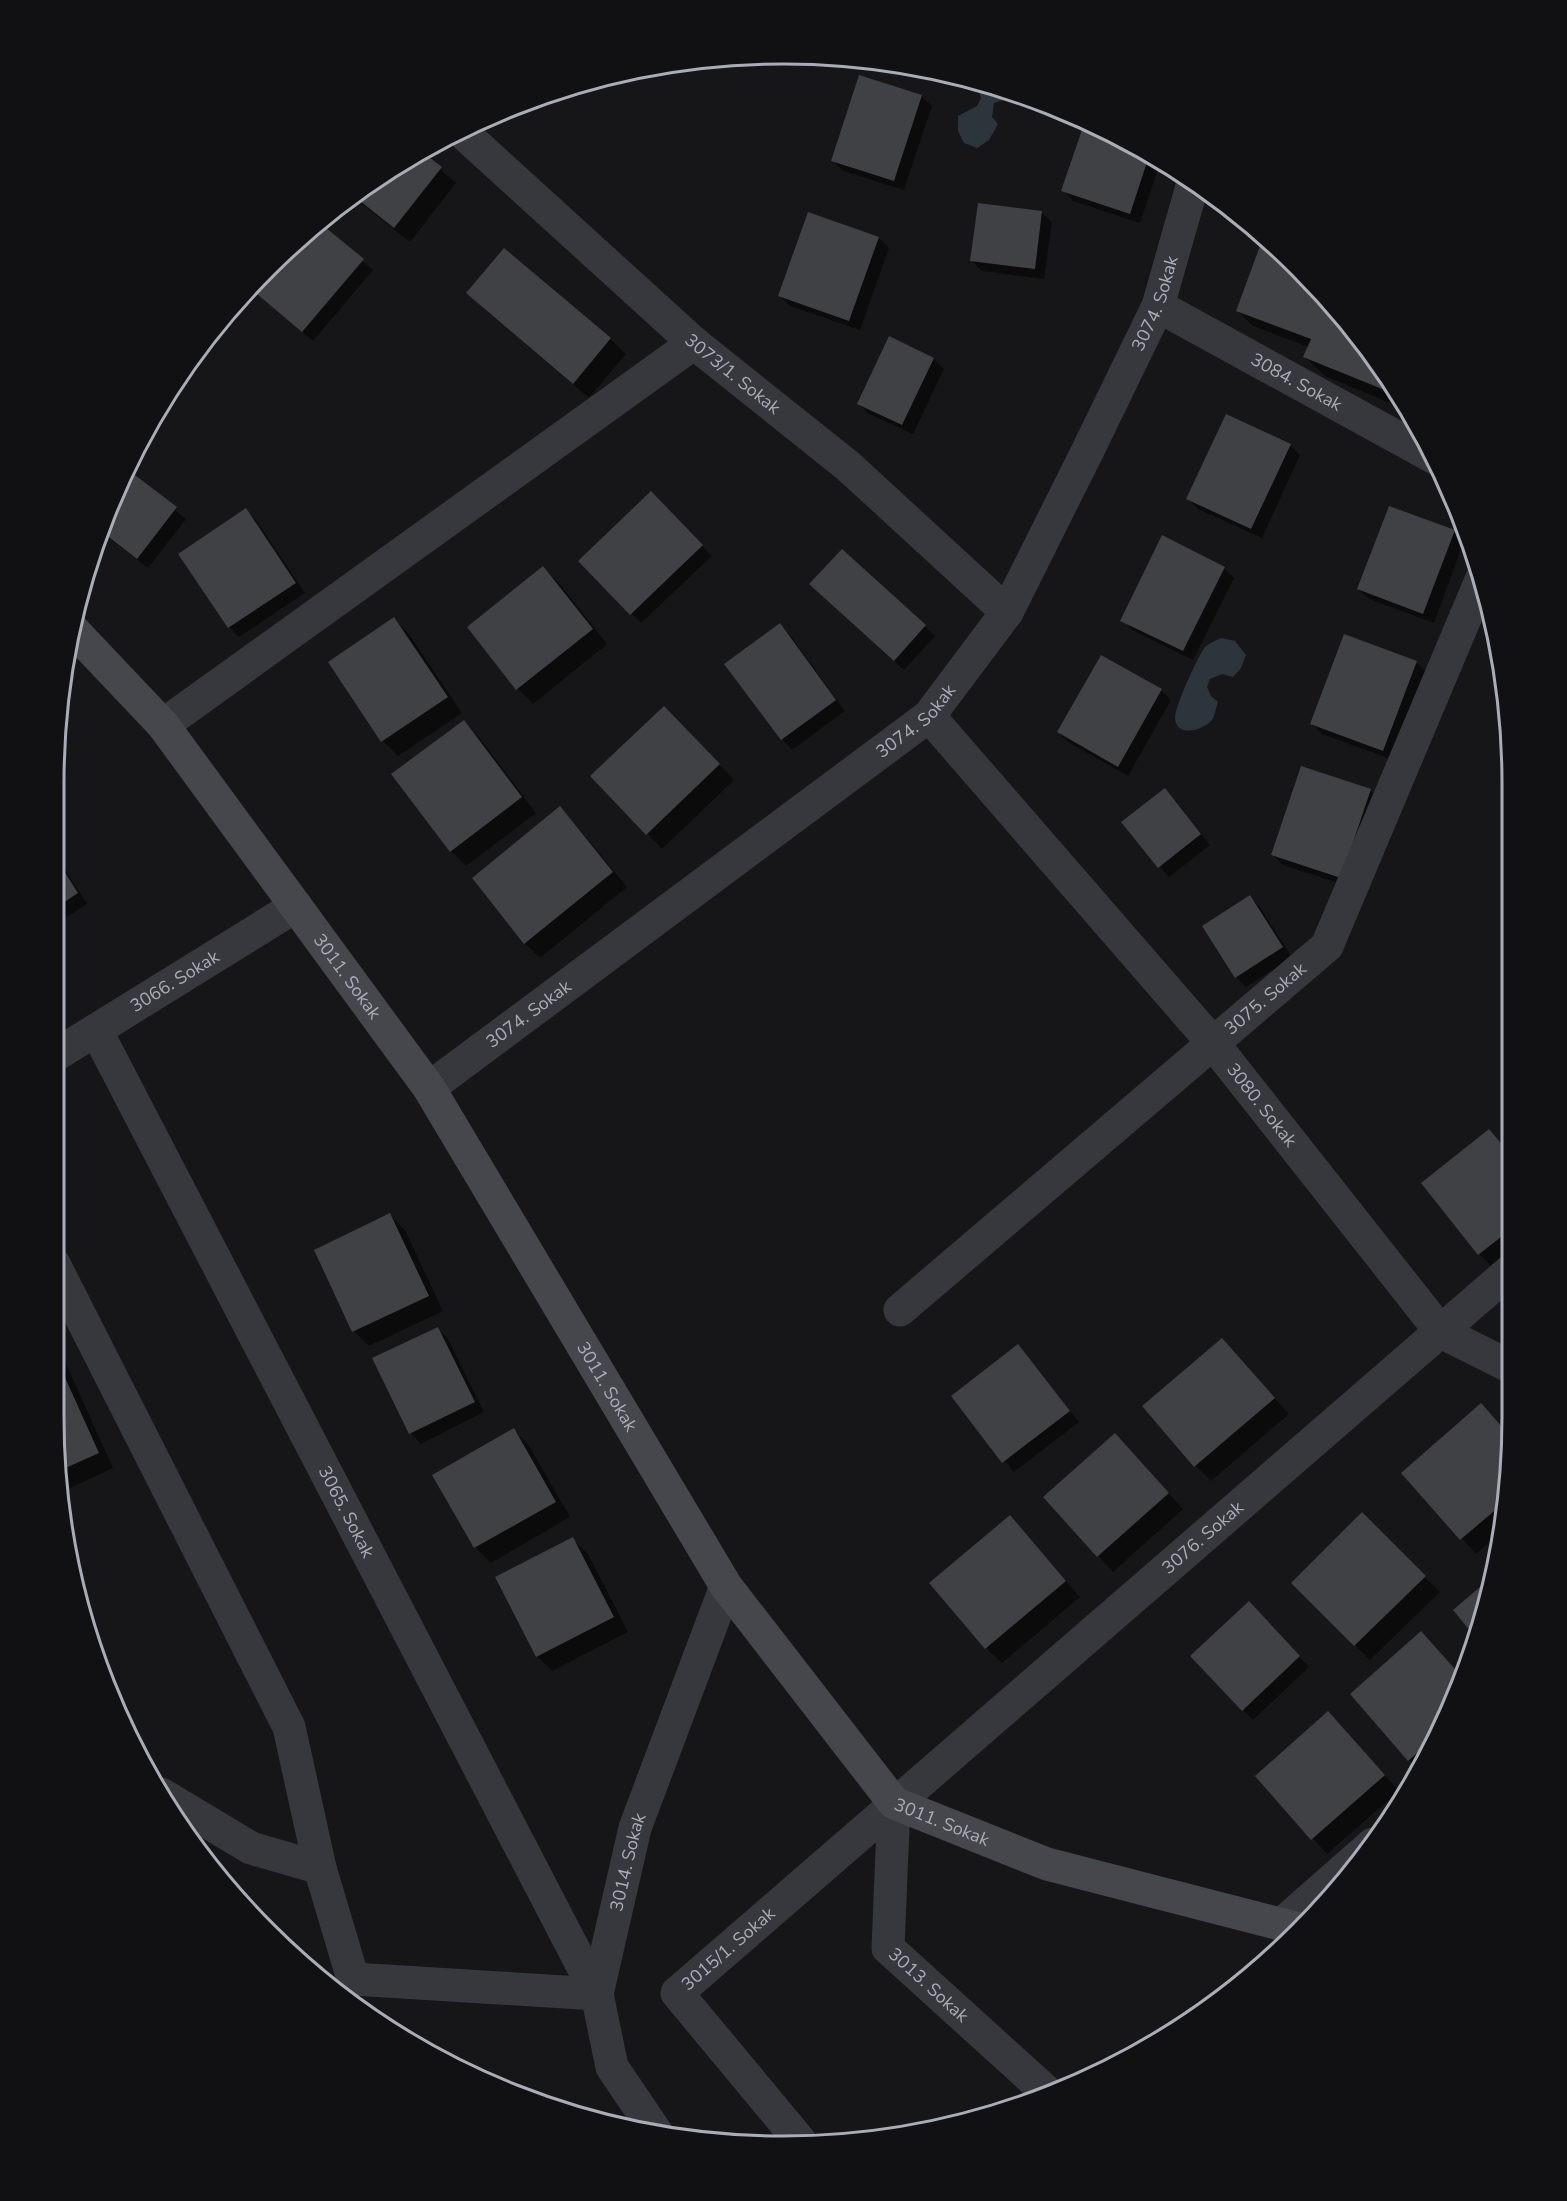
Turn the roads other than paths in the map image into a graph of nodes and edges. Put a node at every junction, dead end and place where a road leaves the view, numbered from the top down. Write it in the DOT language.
graph roads {
  1 [pos="468,138"];
  2 [pos="1191,191"];
  3 [pos="1158,306"];
  4 [pos="694,343"];
  5 [pos="1419,449"];
  6 [pos="1476,592"];
  7 [pos="1007,612"];
  8 [pos="79,637"];
  9 [pos="929,716"];
  10 [pos="163,725"];
  11 [pos="296,906"];
  12 [pos="96,1030"];
  13 [pos="1212,1042"];
  14 [pos="64,1050"];
  15 [pos="429,1088"];
  16 [pos="1502,1278"];
  17 [pos="64,1283"];
  18 [pos="900,1310"];
  19 [pos="1441,1332"];
  20 [pos="1502,1362"];
  21 [pos="726,1586"];
  22 [pos="894,1803"];
  23 [pos="178,1804"];
  24 [pos="320,1868"];
  25 [pos="1308,1909"];
  26 [pos="1290,1927"];
  27 [pos="597,1994"];
  28 [pos="1042,2088"];
  29 [pos="651,2124"];
  30 [pos="796,2136"];
  1 -- 4 [label="street, 3073/1. Sokak"];
  2 -- 3 [label="street, 3074. Sokak"];
  3 -- 5 [label="street, 3084. Sokak"];
  3 -- 7 [label="street, 3074. Sokak"];
  4 -- 7 [label="street, 3073/1. Sokak"];
  4 -- 10 [label="street"];
  6 -- 13 [label="street, 3075. Sokak"];
  7 -- 9 [label="street, 3074. Sokak"];
  8 -- 10 [label="street, 3011. Sokak"];
  9 -- 13 [label="street, 3080. Sokak"];
  9 -- 15 [label="street, 3074. Sokak"];
  10 -- 11 [label="street, 3011. Sokak"];
  11 -- 12 [label="street, 3066. Sokak"];
  11 -- 15 [label="street, 3011. Sokak"];
  12 -- 14 [label="street, 3066. Sokak"];
  12 -- 27 [label="street, 3065. Sokak"];
  13 -- 18 [label="street, 3075. Sokak"];
  13 -- 19 [label="street, 3080. Sokak"];
  15 -- 21 [label="street, 3011. Sokak"];
  16 -- 19 [label="street, 3076. Sokak"];
  17 -- 24 [label="street"];
  19 -- 20 [label="street, 3080. Sokak"];
  19 -- 22 [label="street, 3076. Sokak"];
  21 -- 22 [label="street, 3011. Sokak"];
  21 -- 27 [label="street, 3014. Sokak"];
  22 -- 26 [label="street, 3011. Sokak"];
  22 -- 28 [label="street, 3013. Sokak"];
  22 -- 30 [label="street, 3015/1. Sokak"];
  23 -- 24 [label="street"];
  24 -- 27 [label="street"];
  25 -- 26 [label="street"];
  27 -- 29 [label="street, 3014. Sokak"];
}
